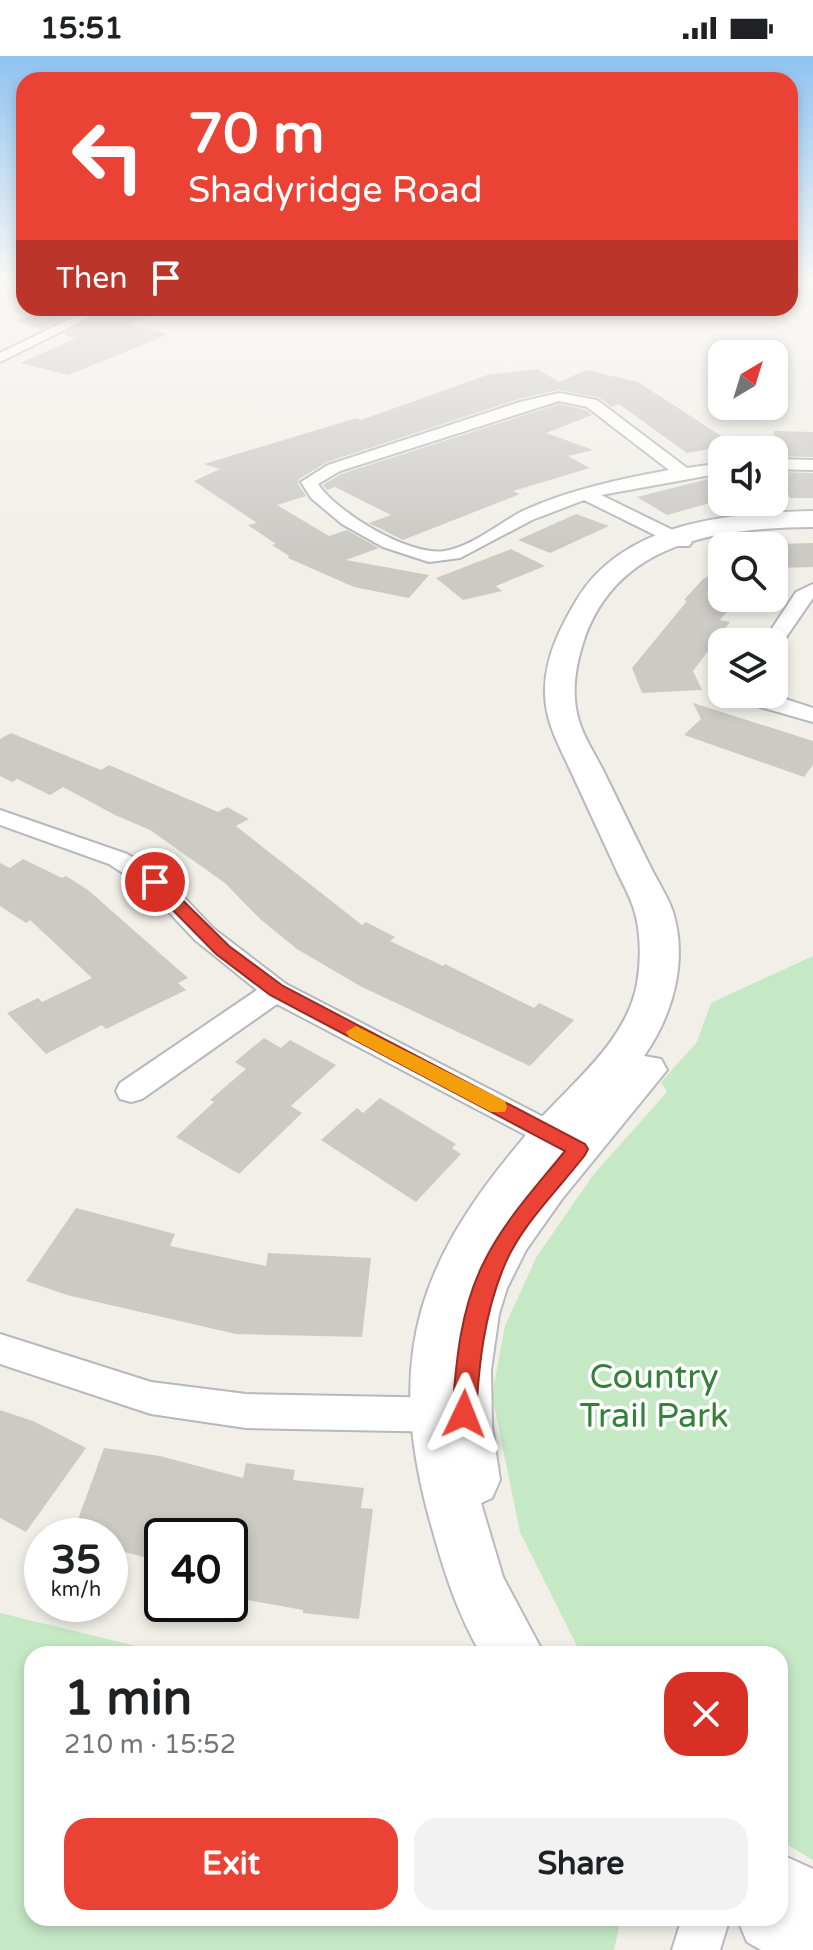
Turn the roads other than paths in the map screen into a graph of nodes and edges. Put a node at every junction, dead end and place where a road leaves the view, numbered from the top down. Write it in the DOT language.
graph roads {
  1 [pos="788,464"];
  2 [pos="813,465"];
  3 [pos="708,470"];
  4 [pos="683,473"];
  5 [pos="587,495"];
  6 [pos="813,519"];
  7 [pos="813,525"];
  8 [pos="677,539"];
  9 [pos="813,590"];
  10 [pos="782,628"];
  11 [pos="788,708"];
  12 [pos="813,715"];
  13 [pos="0,817"];
  14 [pos="276,991"];
  15 [pos="131,1091"];
  16 [pos="565,1142"];
  17 [pos="0,1349"];
  18 [pos="450,1415"];
  19 [pos="509,1646"];
  20 [pos="535,1646"];
  21 [pos="788,1892"];
  22 [pos="813,1906"];
  23 [pos="704,1926"];
  24 [pos="786,1926"];
  25 [pos="813,1941"];
  26 [pos="696,1950"];
  1 -- 2 [label="street"];
  3 -- 4 [label="street"];
  4 -- 5 [label="street"];
  4 -- 5 [label="street"];
  5 -- 8 [label="street"];
  6 -- 8 [label="street"];
  7 -- 8 [label="street"];
  8 -- 16 [label="street"];
  9 -- 10 [label="street"];
  11 -- 12 [label="street"];
  13 -- 14 [label="street"];
  14 -- 15 [label="street"];
  14 -- 16 [label="street"];
  16 -- 18 [label="street"];
  17 -- 18 [label="street"];
  18 -- 19 [label="street"];
  18 -- 20 [label="street"];
  21 -- 22 [label="street"];
  23 -- 26 [label="street"];
  24 -- 25 [label="street"];
}
